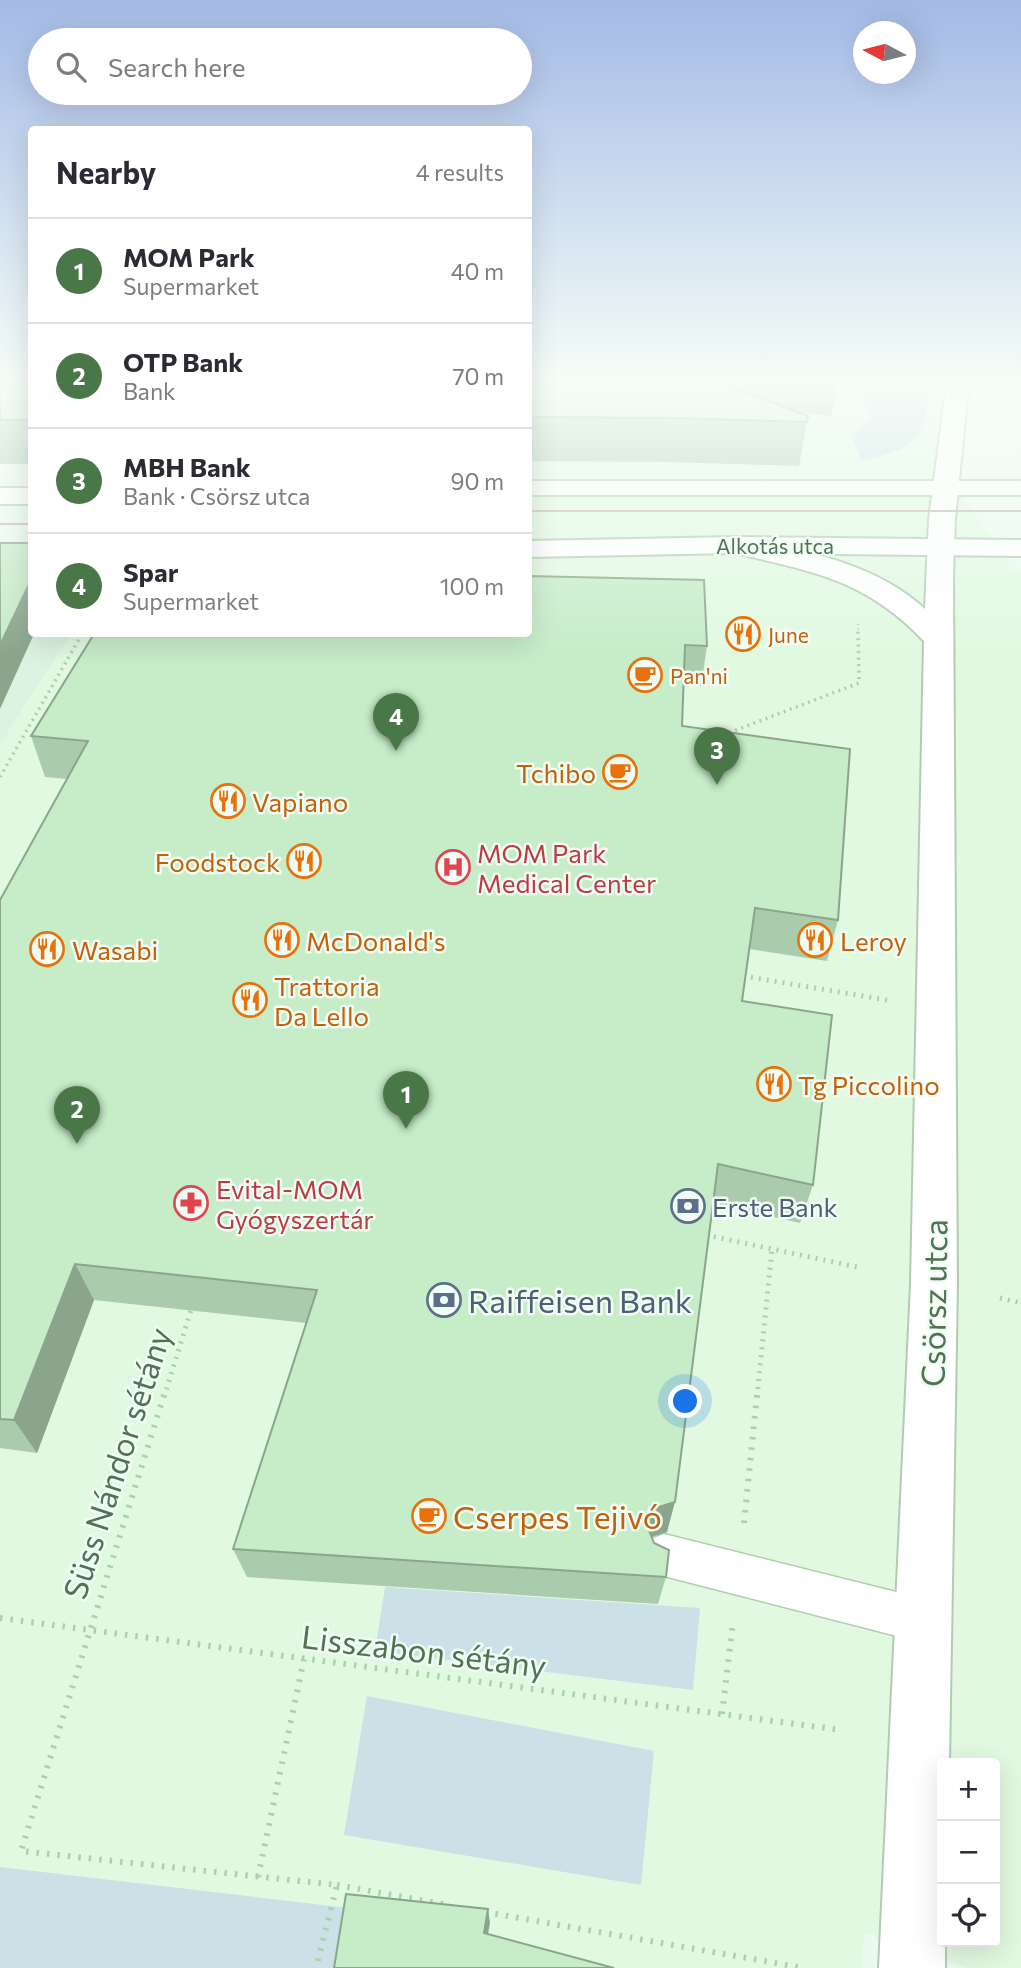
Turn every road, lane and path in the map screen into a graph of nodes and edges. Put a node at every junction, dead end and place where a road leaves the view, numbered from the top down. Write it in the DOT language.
graph roads {
  1 [pos="949,472"];
  2 [pos="947,487"];
  3 [pos="532,488"];
  4 [pos="1021,488"];
  5 [pos="0,496"];
  6 [pos="28,496"];
  7 [pos="735,545"];
  8 [pos="940,545"];
  9 [pos="1021,548"];
  10 [pos="532,550"];
  11 [pos="858,612"];
  12 [pos="80,637"];
  13 [pos="938,639"];
  14 [pos="717,737"];
  15 [pos="0,777"];
  16 [pos="743,976"];
  17 [pos="889,1000"];
  18 [pos="706,1234"];
  19 [pos="772,1249"];
  20 [pos="862,1268"];
  21 [pos="1000,1298"];
  22 [pos="1021,1303"];
  23 [pos="191,1310"];
  24 [pos="664,1555"];
  25 [pos="738,1574"];
  26 [pos="0,1618"];
  27 [pos="924,1621"];
  28 [pos="88,1630"];
  29 [pos="304,1659"];
  30 [pos="722,1714"];
  31 [pos="841,1730"];
  32 [pos="258,1877"];
  33 [pos="337,1885"];
  34 [pos="460,1907"];
  35 [pos="474,1910"];
  36 [pos="316,1968"];
  37 [pos="804,1968"];
  38 [pos="912,1968"];
  1 -- 2 [label="street, Csörsz utca"];
  2 -- 3 [label="street"];
  2 -- 4 [label="street"];
  2 -- 8 [label="street, Csörsz utca"];
  5 -- 6 [label="street"];
  7 -- 8 [label="street, Alkotás utca"];
  7 -- 10 [label="street, Alkotás utca"];
  7 -- 13 [label="street"];
  8 -- 9 [label="street, Alkotás utca"];
  8 -- 13 [label="street, Csörsz utca"];
  11 -- 14 [label="path"];
  12 -- 15 [label="path"];
  13 -- 27 [label="street, Csörsz utca"];
  16 -- 17 [label="path"];
  18 -- 19 [label="path"];
  19 -- 20 [label="path"];
  19 -- 25 [label="path"];
  21 -- 22 [label="path"];
  23 -- 28 [label="path, Süss Nándor sétány"];
  24 -- 25 [label="lane"];
  25 -- 27 [label="lane"];
  25 -- 30 [label="path"];
  26 -- 28 [label="path, Lisszabon sétány"];
  27 -- 38 [label="street, Csörsz utca"];
  28 -- 29 [label="path, Lisszabon sétány"];
  28 -- 32 [label="path, Süss Nándor sétány"];
  29 -- 30 [label="path, Lisszabon sétány"];
  29 -- 32 [label="path"];
  30 -- 31 [label="path, Lisszabon sétány"];
  32 -- 33 [label="path"];
  33 -- 34 [label="path"];
  33 -- 36 [label="path"];
  35 -- 37 [label="path"];
}
